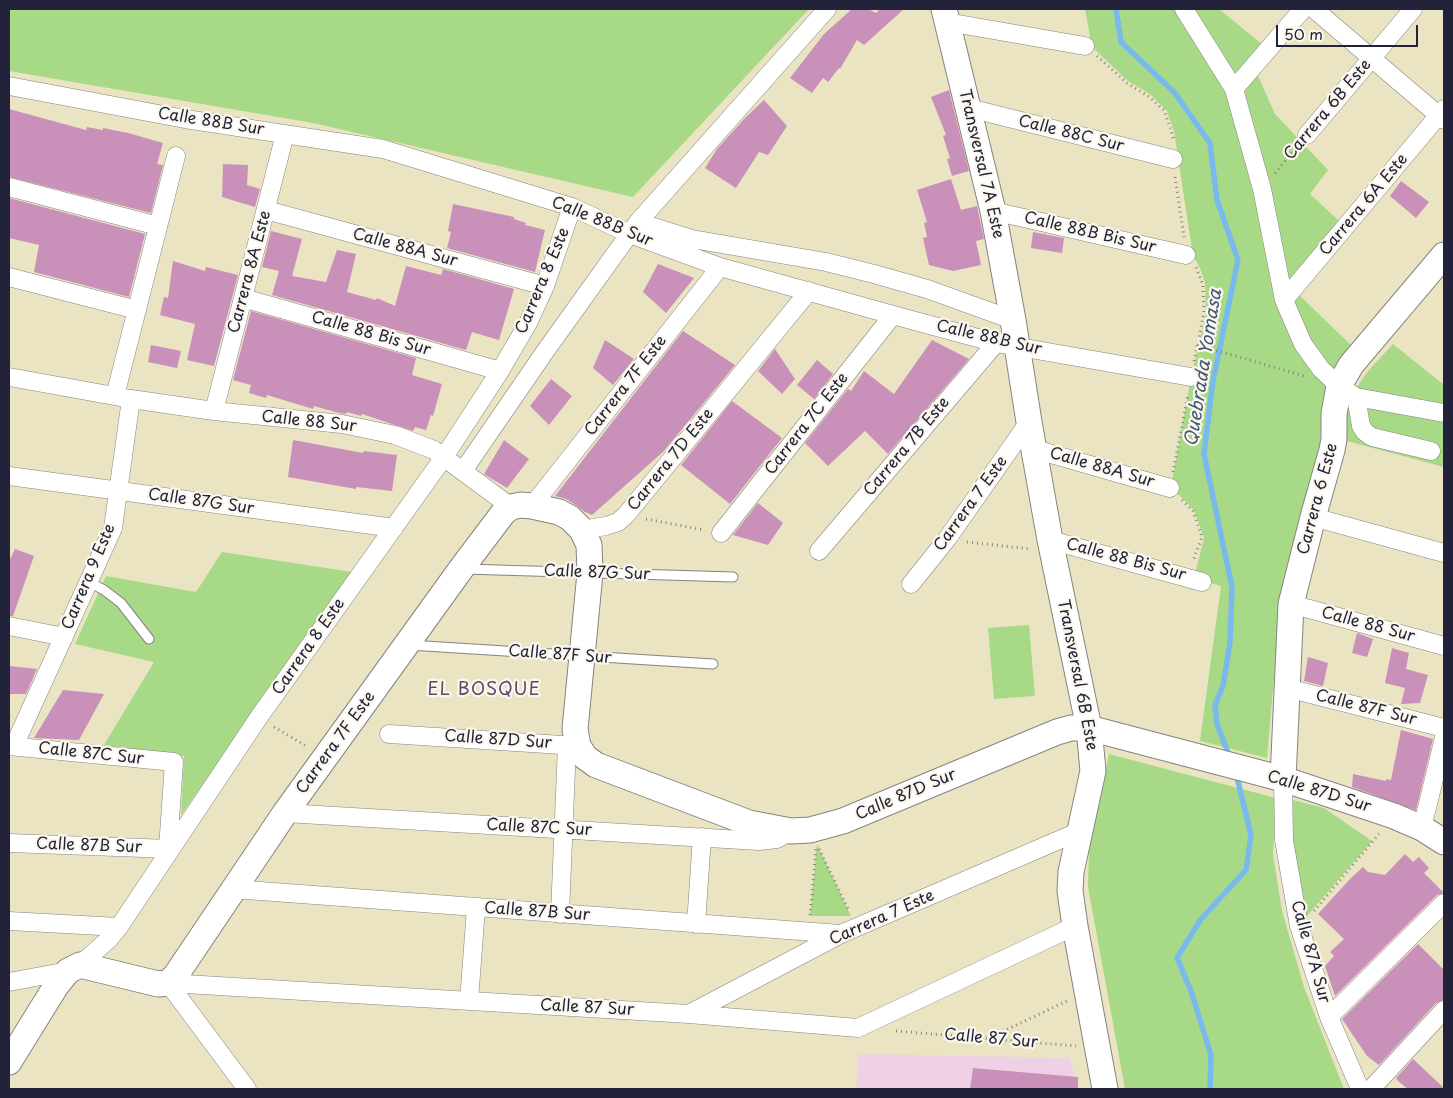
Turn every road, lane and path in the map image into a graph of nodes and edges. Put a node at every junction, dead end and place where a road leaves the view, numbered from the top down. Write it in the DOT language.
graph roads {
  1 [pos="827,9"];
  2 [pos="1184,9"];
  3 [pos="1303,9"];
  4 [pos="1314,9"];
  5 [pos="1413,9"];
  6 [pos="946,15"];
  7 [pos="1085,46"];
  8 [pos="1372,58"];
  9 [pos="9,86"];
  10 [pos="1234,89"];
  11 [pos="969,108"];
  12 [pos="1443,115"];
  13 [pos="285,134"];
  14 [pos="1308,135"];
  15 [pos="176,156"];
  16 [pos="1173,159"];
  17 [pos="9,187"];
  18 [pos="1262,188"];
  19 [pos="572,208"];
  20 [pos="266,210"];
  21 [pos="993,211"];
  22 [pos="158,226"];
  23 [pos="634,228"];
  24 [pos="1186,255"];
  25 [pos="1444,255"];
  26 [pos="720,266"];
  27 [pos="9,276"];
  28 [pos="545,286"];
  29 [pos="809,291"];
  30 [pos="243,298"];
  31 [pos="1284,300"];
  32 [pos="137,310"];
  33 [pos="893,315"];
  34 [pos="1013,320"];
  35 [pos="1007,344"];
  36 [pos="1197,345"];
  37 [pos="500,371"];
  38 [pos="1191,377"];
  39 [pos="9,378"];
  40 [pos="1348,392"];
  41 [pos="123,397"];
  42 [pos="214,411"];
  43 [pos="1444,413"];
  44 [pos="1028,422"];
  45 [pos="1034,448"];
  46 [pos="1431,451"];
  47 [pos="444,456"];
  48 [pos="463,471"];
  49 [pos="9,476"];
  50 [pos="1170,488"];
  51 [pos="118,491"];
  52 [pos="522,507"];
  53 [pos="626,515"];
  54 [pos="1313,517"];
  55 [pos="394,528"];
  56 [pos="582,530"];
  57 [pos="721,533"];
  58 [pos="947,539"];
  59 [pos="1051,546"];
  60 [pos="819,551"];
  61 [pos="1444,553"];
  62 [pos="462,569"];
  63 [pos="590,573"];
  64 [pos="733,576"];
  65 [pos="1194,579"];
  66 [pos="89,582"];
  67 [pos="911,584"];
  68 [pos="1291,604"];
  69 [pos="9,626"];
  70 [pos="64,637"];
  71 [pos="149,639"];
  72 [pos="406,645"];
  73 [pos="1444,646"];
  74 [pos="581,656"];
  75 [pos="713,664"];
  76 [pos="1287,688"];
  77 [pos="259,717"];
  78 [pos="1089,728"];
  79 [pos="1444,728"];
  80 [pos="389,734"];
  81 [pos="1444,738"];
  82 [pos="572,745"];
  83 [pos="11,746"];
  84 [pos="326,757"];
  85 [pos="1283,780"];
  86 [pos="285,813"];
  87 [pos="1394,816"];
  88 [pos="1422,828"];
  89 [pos="563,829"];
  90 [pos="791,831"];
  91 [pos="1080,831"];
  92 [pos="702,837"];
  93 [pos="1444,842"];
  94 [pos="9,843"];
  95 [pos="169,849"];
  96 [pos="233,889"];
  97 [pos="1444,903"];
  98 [pos="476,908"];
  99 [pos="560,914"];
  100 [pos="9,921"];
  101 [pos="696,924"];
  102 [pos="1075,926"];
  103 [pos="1299,926"];
  104 [pos="119,927"];
  105 [pos="849,931"];
  106 [pos="809,933"];
  107 [pos="74,968"];
  108 [pos="9,982"];
  109 [pos="168,983"];
  110 [pos="1087,991"];
  111 [pos="469,1001"];
  112 [pos="1444,1010"];
  113 [pos="689,1014"];
  114 [pos="1329,1017"];
  115 [pos="895,1031"];
  116 [pos="989,1038"];
  117 [pos="1097,1048"];
  118 [pos="9,1062"];
  119 [pos="247,1089"];
  120 [pos="1105,1089"];
  121 [pos="1360,1089"];
  122 [pos="1371,1089"];
  1 -- 23 [label="street, Carrera 8 Este"];
  2 -- 10 [label="street"];
  3 -- 10 [label="street"];
  4 -- 8 [label="street"];
  5 -- 8 [label="street, Carrera 6B Este"];
  6 -- 7 [label="street"];
  6 -- 11 [label="street, Transversal 7A Este"];
  8 -- 12 [label="street"];
  8 -- 14 [label="street, Carrera 6B Este"];
  9 -- 13 [label="street, Calle 88B Sur"];
  10 -- 18 [label="street"];
  11 -- 16 [label="street, Calle 88C Sur"];
  11 -- 21 [label="street, Transversal 7A Este"];
  12 -- 31 [label="street, Carrera 6A Este"];
  13 -- 19 [label="street, Calle 88B Sur"];
  13 -- 20 [label="street, Carrera 8A Este"];
  14 -- 18 [label="path, Carrera 6B Este"];
  15 -- 22 [label="street, Carrera 9 Este"];
  17 -- 22 [label="street"];
  18 -- 31 [label="street"];
  19 -- 23 [label="street, Calle 88B Sur"];
  19 -- 28 [label="street, Carrera 8 Este"];
  20 -- 28 [label="street, Calle 88A Sur"];
  20 -- 30 [label="street, Carrera 8A Este"];
  21 -- 24 [label="street, Calle 88B Bis Sur"];
  21 -- 34 [label="street, Transversal 7A Este"];
  22 -- 32 [label="street, Carrera 9 Este"];
  23 -- 26 [label="street, Calle 88B Sur"];
  23 -- 34 [label="street, Calle 88B Sur"];
  23 -- 48 [label="street, Carrera 8 Este"];
  24 -- 36 [label="path"];
  25 -- 40 [label="street, Carrera 6 Este"];
  26 -- 29 [label="street, Calle 88B Sur"];
  26 -- 52 [label="street, Carrera 7F Este"];
  27 -- 32 [label="street"];
  28 -- 37 [label="street, Carrera 8 Este"];
  29 -- 33 [label="street, Calle 88B Sur"];
  29 -- 53 [label="street, Carrera 7D Este"];
  30 -- 37 [label="street, Calle 88 Bis Sur"];
  30 -- 42 [label="street, Carrera 8A Este"];
  31 -- 40 [label="street"];
  32 -- 41 [label="street, Carrera 9 Este"];
  33 -- 35 [label="street, Calle 88B Sur"];
  33 -- 57 [label="street, Carrera 7C Este"];
  34 -- 35 [label="street, Transversal 6B Este"];
  35 -- 38 [label="street, Calle 88B Sur"];
  35 -- 44 [label="street, Transversal 6B Este"];
  35 -- 60 [label="street, Carrera 7B Este"];
  36 -- 38 [label="path"];
  36 -- 40 [label="path"];
  37 -- 47 [label="street, Carrera 8 Este"];
  38 -- 50 [label="path"];
  39 -- 41 [label="street, Calle 88 Sur"];
  40 -- 43 [label="street"];
  40 -- 46 [label="street"];
  40 -- 54 [label="street, Carrera 6 Este"];
  41 -- 42 [label="street, Calle 88 Sur"];
  41 -- 51 [label="street, Carrera 9 Este"];
  42 -- 47 [label="street, Calle 88 Sur"];
  44 -- 45 [label="street, Transversal 6B Este"];
  44 -- 58 [label="street, Carrera 7 Este"];
  45 -- 50 [label="street, Calle 88A Sur"];
  45 -- 59 [label="street, Transversal 6B Este"];
  47 -- 48 [label="street, Calle 88 Sur"];
  47 -- 55 [label="street, Carrera 8 Este"];
  48 -- 52 [label="street, Calle 88 Sur"];
  49 -- 51 [label="street, Calle 87G Sur"];
  50 -- 65 [label="path"];
  51 -- 55 [label="street, Calle 87G Sur"];
  51 -- 66 [label="street, Carrera 9 Este"];
  52 -- 56 [label="street, Calle 88 Sur"];
  52 -- 62 [label="street, Carrera 7F Este"];
  53 -- 56 [label="street, Carrera 7D Este"];
  53 -- 57 [label="path"];
  54 -- 61 [label="street"];
  54 -- 68 [label="street, Carrera 6 Este"];
  55 -- 77 [label="street, Carrera 8 Este"];
  56 -- 63 [label="street"];
  58 -- 59 [label="path, Calle 88 Bis Sur"];
  58 -- 67 [label="street, Carrera 7 Este"];
  59 -- 65 [label="street, Calle 88 Bis Sur"];
  59 -- 78 [label="street, Transversal 6B Este"];
  62 -- 63 [label="lane, Calle 87G Sur"];
  62 -- 72 [label="street, Carrera 7F Este"];
  63 -- 64 [label="lane, Calle 87G Sur"];
  63 -- 74 [label="street"];
  66 -- 70 [label="street, Carrera 9 Este"];
  66 -- 71 [label="lane"];
  68 -- 73 [label="street, Calle 88 Sur"];
  68 -- 76 [label="street, Carrera 6 Este"];
  69 -- 70 [label="street"];
  70 -- 83 [label="street, Carrera 9 Este"];
  72 -- 74 [label="lane, Calle 87F Sur"];
  72 -- 84 [label="street, Carrera 7F Este"];
  74 -- 75 [label="lane, Calle 87F Sur"];
  74 -- 82 [label="street"];
  76 -- 79 [label="street, Calle 87F Sur"];
  76 -- 85 [label="street, Carrera 6 Este"];
  77 -- 84 [label="path"];
  77 -- 95 [label="street, Carrera 8 Este"];
  78 -- 85 [label="street, Calle 87D Sur"];
  78 -- 90 [label="street, Calle 87D Sur"];
  78 -- 91 [label="street, Transversal 6B Este"];
  80 -- 82 [label="street, Calle 87D Sur"];
  81 -- 88 [label="street"];
  82 -- 89 [label="street"];
  82 -- 90 [label="street, Calle 87D Sur"];
  83 -- 95 [label="street, Calle 87C Sur"];
  84 -- 86 [label="street, Carrera 7F Este"];
  85 -- 87 [label="street, Calle 87D Sur"];
  85 -- 103 [label="street, Calle 87A Sur"];
  86 -- 89 [label="street, Calle 87C Sur"];
  86 -- 96 [label="street, Carrera 7F Este"];
  87 -- 88 [label="street, Calle 87D Sur"];
  87 -- 103 [label="path"];
  88 -- 93 [label="street"];
  89 -- 92 [label="street, Calle 87C Sur"];
  89 -- 99 [label="street"];
  90 -- 92 [label="street, Calle 87C Sur"];
  91 -- 102 [label="street, Transversal 6B Este"];
  91 -- 105 [label="street, Carrera 7 Este"];
  92 -- 101 [label="street"];
  94 -- 95 [label="street, Calle 87B Sur"];
  95 -- 104 [label="street, Carrera 8 Este"];
  96 -- 98 [label="street, Calle 87B Sur"];
  96 -- 109 [label="street, Carrera 7F Este"];
  97 -- 114 [label="street"];
  98 -- 99 [label="street, Calle 87B Sur"];
  98 -- 111 [label="street"];
  99 -- 101 [label="street, Calle 87B Sur"];
  100 -- 104 [label="street"];
  101 -- 106 [label="street, Calle 87B Sur"];
  102 -- 110 [label="street, Transversal 6B Este"];
  102 -- 113 [label="street, Calle 87 Sur"];
  103 -- 114 [label="street, Calle 87A Sur"];
  104 -- 107 [label="street, Carrera 8 Este"];
  105 -- 106 [label="street, Calle 87B Sur"];
  105 -- 106 [label="path"];
  105 -- 113 [label="street, Carrera 7 Este"];
  107 -- 108 [label="street, Calle 87 Sur"];
  107 -- 109 [label="street, Calle 87 Sur"];
  107 -- 118 [label="street, Carrera 8 Este"];
  109 -- 111 [label="street, Calle 87 Sur"];
  109 -- 119 [label="street"];
  110 -- 116 [label="path"];
  110 -- 117 [label="street, Transversal 6B Este"];
  111 -- 113 [label="street, Calle 87 Sur"];
  112 -- 122 [label="street"];
  114 -- 121 [label="street, Calle 87A Sur"];
  115 -- 116 [label="path, Calle 87 Sur"];
  116 -- 117 [label="path, Calle 87 Sur"];
  117 -- 120 [label="street, Transversal 6B Este"];
}
